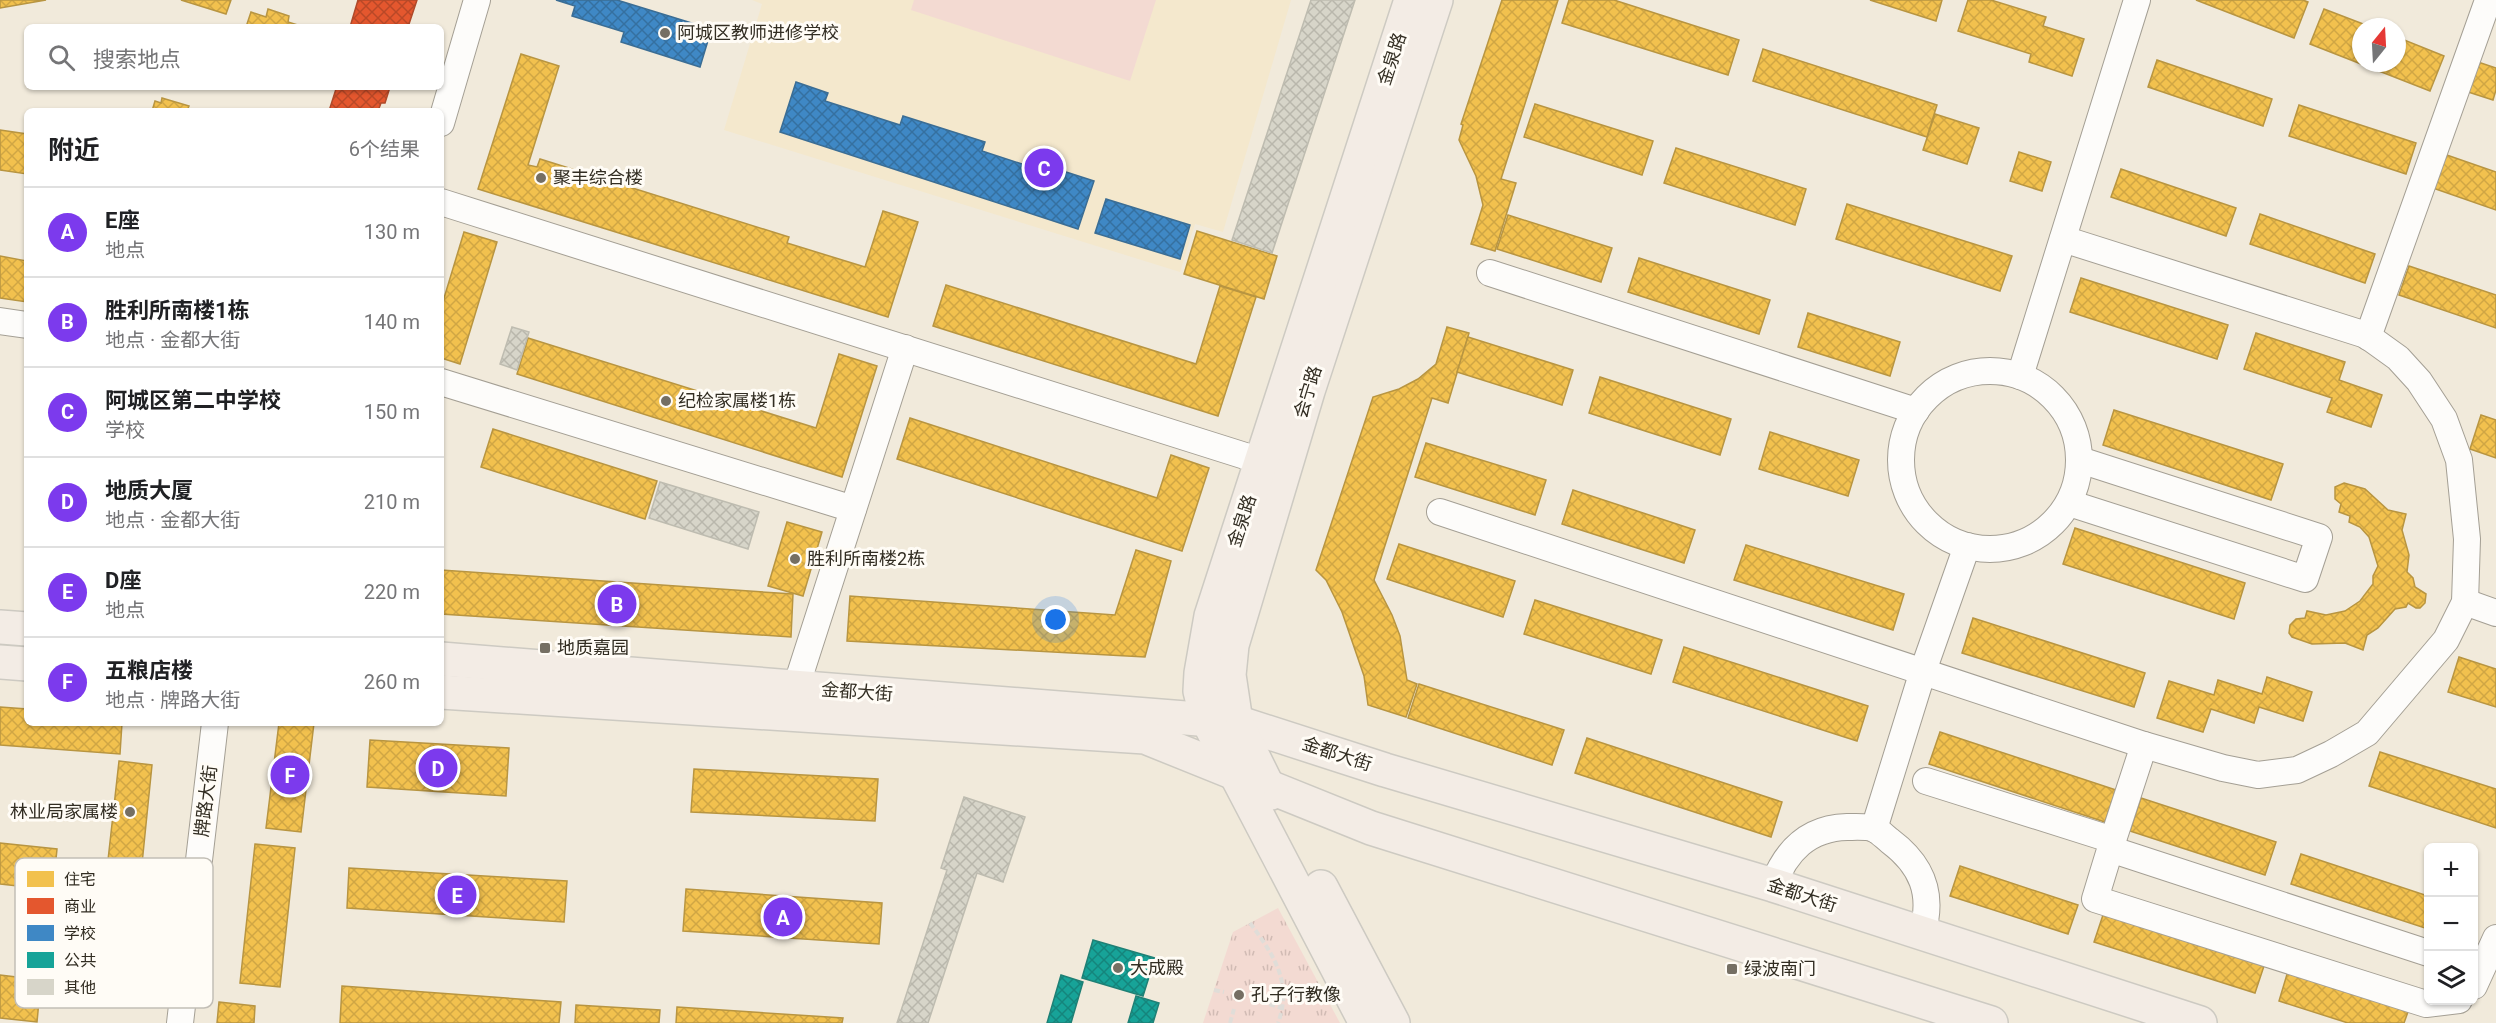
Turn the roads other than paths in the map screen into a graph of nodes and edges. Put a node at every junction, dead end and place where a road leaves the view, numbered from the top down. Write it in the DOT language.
graph roads {
  1 [pos="477,0"];
  2 [pos="1411,0"];
  3 [pos="1436,0"];
  4 [pos="2137,0"];
  5 [pos="2482,4"];
  6 [pos="444,113"];
  7 [pos="444,202"];
  8 [pos="2063,239"];
  9 [pos="1490,273"];
  10 [pos="0,321"];
  11 [pos="24,325"];
  12 [pos="2368,337"];
  13 [pos="906,348"];
  14 [pos="2020,376"];
  15 [pos="444,383"];
  16 [pos="1916,411"];
  17 [pos="2080,460"];
  18 [pos="1261,461"];
  19 [pos="2069,503"];
  20 [pos="853,509"];
  21 [pos="1440,513"];
  22 [pos="1966,546"];
  23 [pos="2465,603"];
  24 [pos="2496,613"];
  25 [pos="0,627"];
  26 [pos="24,629"];
  27 [pos="444,659"];
  28 [pos="0,662"];
  29 [pos="24,664"];
  30 [pos="1923,671"];
  31 [pos="796,687"];
  32 [pos="444,692"];
  33 [pos="1222,720"];
  34 [pos="215,726"];
  35 [pos="2144,745"];
  36 [pos="1234,772"];
  37 [pos="1926,781"];
  38 [pos="1267,784"];
  39 [pos="1874,829"];
  40 [pos="2112,845"];
  41 [pos="199,858"];
  42 [pos="1773,885"];
  43 [pos="1922,933"];
  44 [pos="2496,938"];
  45 [pos="2424,952"];
  46 [pos="2478,977"];
  47 [pos="2424,1003"];
  48 [pos="2464,1005"];
  49 [pos="182,1008"];
  50 [pos="180,1023"];
  51 [pos="1366,1023"];
  52 [pos="1393,1023"];
  53 [pos="1991,1023"];
  54 [pos="2200,1023"];
  55 [pos="2456,1023"];
  1 -- 6 [label="street"];
  2 -- 18 [label="main road, 金泉路"];
  3 -- 33 [label="main road, 会宁路"];
  4 -- 8 [label="street"];
  5 -- 12 [label="street"];
  7 -- 13 [label="street"];
  8 -- 12 [label="street"];
  8 -- 14 [label="street"];
  9 -- 16 [label="street"];
  10 -- 11 [label="street"];
  12 -- 23 [label="street"];
  13 -- 18 [label="street"];
  13 -- 20 [label="street"];
  14 -- 16 [label="street"];
  14 -- 17 [label="street"];
  15 -- 20 [label="street"];
  16 -- 22 [label="street"];
  17 -- 19 [label="street"];
  17 -- 19 [label="street"];
  18 -- 33 [label="main road, 金泉路"];
  19 -- 22 [label="street"];
  20 -- 31 [label="street"];
  21 -- 30 [label="street"];
  22 -- 30 [label="street"];
  23 -- 24 [label="street"];
  23 -- 35 [label="street"];
  25 -- 26 [label="main road"];
  27 -- 31 [label="main road, 金都大街"];
  28 -- 29 [label="main road"];
  30 -- 35 [label="street"];
  30 -- 39 [label="street"];
  31 -- 33 [label="main road, 金都大街"];
  32 -- 36 [label="main road, 金都大街"];
  33 -- 36 [label="main road, 金泉路"];
  33 -- 38 [label="main road, 会宁路"];
  33 -- 42 [label="main road, 金都大街"];
  34 -- 41 [label="street, 牌路大街"];
  35 -- 40 [label="street"];
  36 -- 38 [label="main road, 金都大街"];
  36 -- 51 [label="main road, 金泉路"];
  37 -- 40 [label="street"];
  38 -- 52 [label="main road"];
  38 -- 53 [label="main road, 金都大街"];
  39 -- 42 [label="street"];
  39 -- 43 [label="street"];
  40 -- 45 [label="street"];
  40 -- 47 [label="street"];
  42 -- 43 [label="main road, 金都大街"];
  43 -- 54 [label="main road, 金都大街"];
  44 -- 46 [label="street"];
  48 -- 55 [label="street"];
  49 -- 50 [label="street, 牌路大街"];
}
